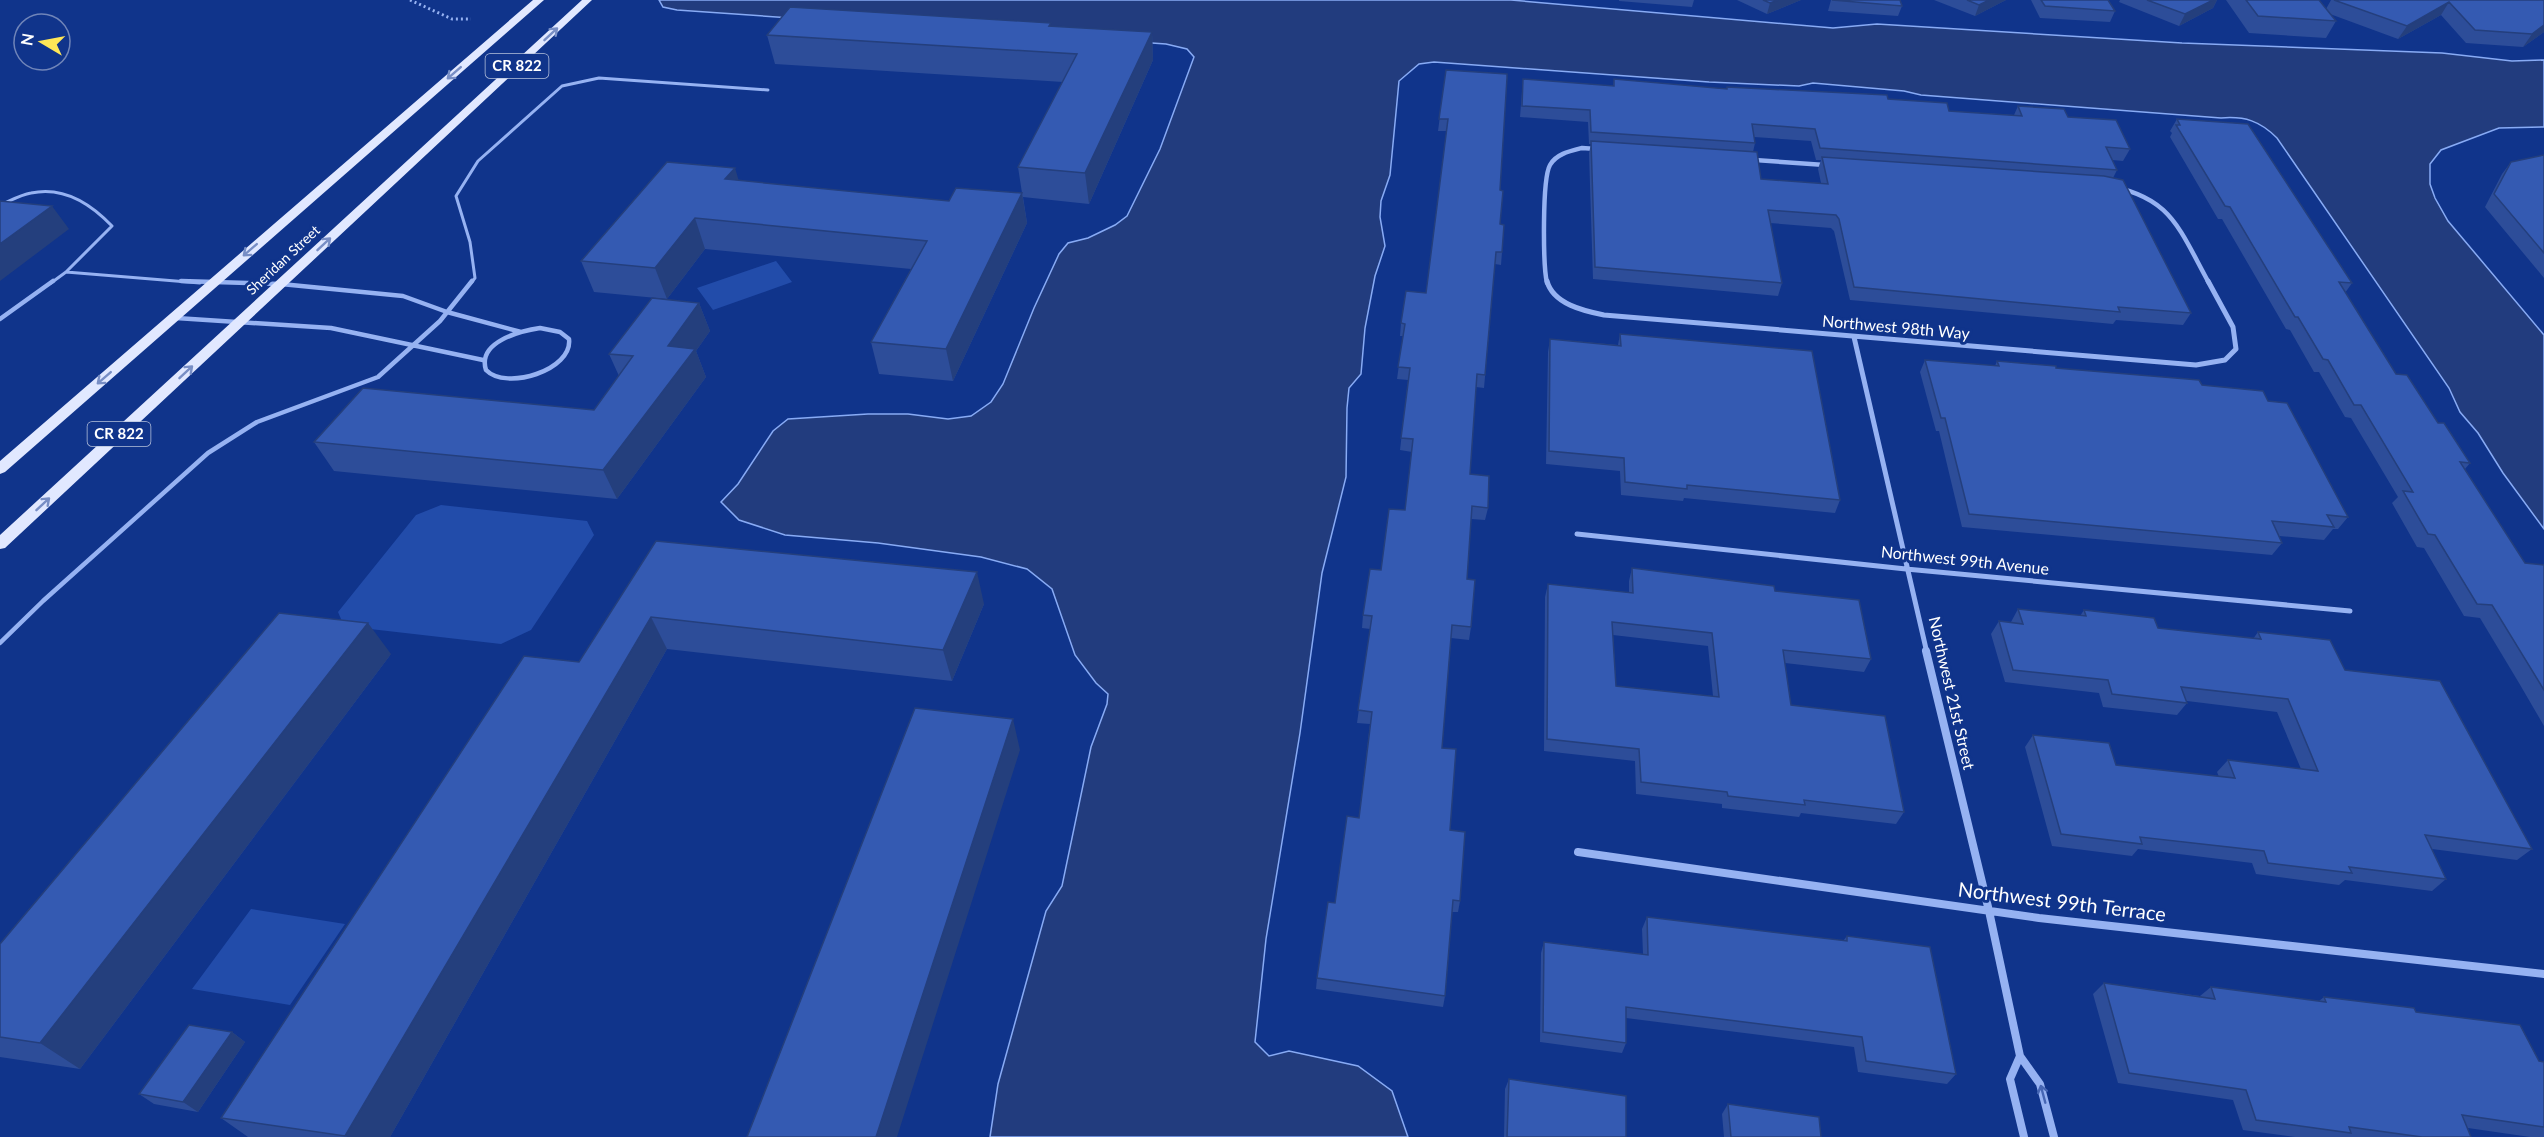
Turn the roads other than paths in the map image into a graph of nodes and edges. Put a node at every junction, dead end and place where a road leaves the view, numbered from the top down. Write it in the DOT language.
graph roads {
  1 [pos="539,0"];
  2 [pos="587,0"];
  3 [pos="768,90"];
  4 [pos="0,205"];
  5 [pos="66,272"];
  6 [pos="212,284"];
  7 [pos="281,284"];
  8 [pos="447,312"];
  9 [pos="173,317"];
  10 [pos="0,319"];
  11 [pos="238,323"];
  12 [pos="521,332"];
  13 [pos="1854,337"];
  14 [pos="415,344"];
  15 [pos="483,360"];
  16 [pos="0,469"];
  17 [pos="1577,534"];
  18 [pos="0,544"];
  19 [pos="1906,569"];
  20 [pos="2350,611"];
  21 [pos="0,643"];
  22 [pos="1578,852"];
  23 [pos="1989,911"];
  24 [pos="2544,974"];
  25 [pos="2020,1056"];
  26 [pos="2024,1137"];
  27 [pos="2054,1137"];
  1 -- 6 [label="main road, Sheridan Street / CR 822, one-way"];
  7 -- 2 [label="main road, Sheridan Street / CR 822, one-way"];
  3 -- 8 [label="lane"];
  4 -- 5 [label="lane"];
  5 -- 6 [label="lane"];
  5 -- 10 [label="lane"];
  6 -- 7 [label="lane"];
  6 -- 9 [label="main road, Sheridan Street / CR 822"];
  7 -- 8 [label="lane"];
  7 -- 11 [label="main road, Sheridan Street / CR 822"];
  8 -- 12 [label="lane"];
  8 -- 14 [label="lane"];
  9 -- 11 [label="lane"];
  9 -- 16 [label="main road, Sheridan Street / CR 822, one-way"];
  11 -- 14 [label="lane"];
  18 -- 11 [label="main road, Sheridan Street / CR 822, one-way"];
  12 -- 15 [label="lane"];
  12 -- 15 [label="lane"];
  13 -- 13 [label="street, Northwest 98th Way"];
  13 -- 19 [label="street, Northwest 21st Street"];
  14 -- 15 [label="lane"];
  14 -- 21 [label="lane"];
  17 -- 19 [label="street, Northwest 99th Avenue"];
  19 -- 20 [label="street, Northwest 99th Avenue"];
  19 -- 23 [label="street, Northwest 21st Street"];
  22 -- 23 [label="street, Northwest 99th Terrace"];
  23 -- 24 [label="street, Northwest 99th Terrace"];
  23 -- 25 [label="street, Northwest 21st Street"];
  25 -- 26 [label="street, Northwest 21st Street"];
  27 -- 25 [label="street, Northwest 21st Street, one-way"];
}
